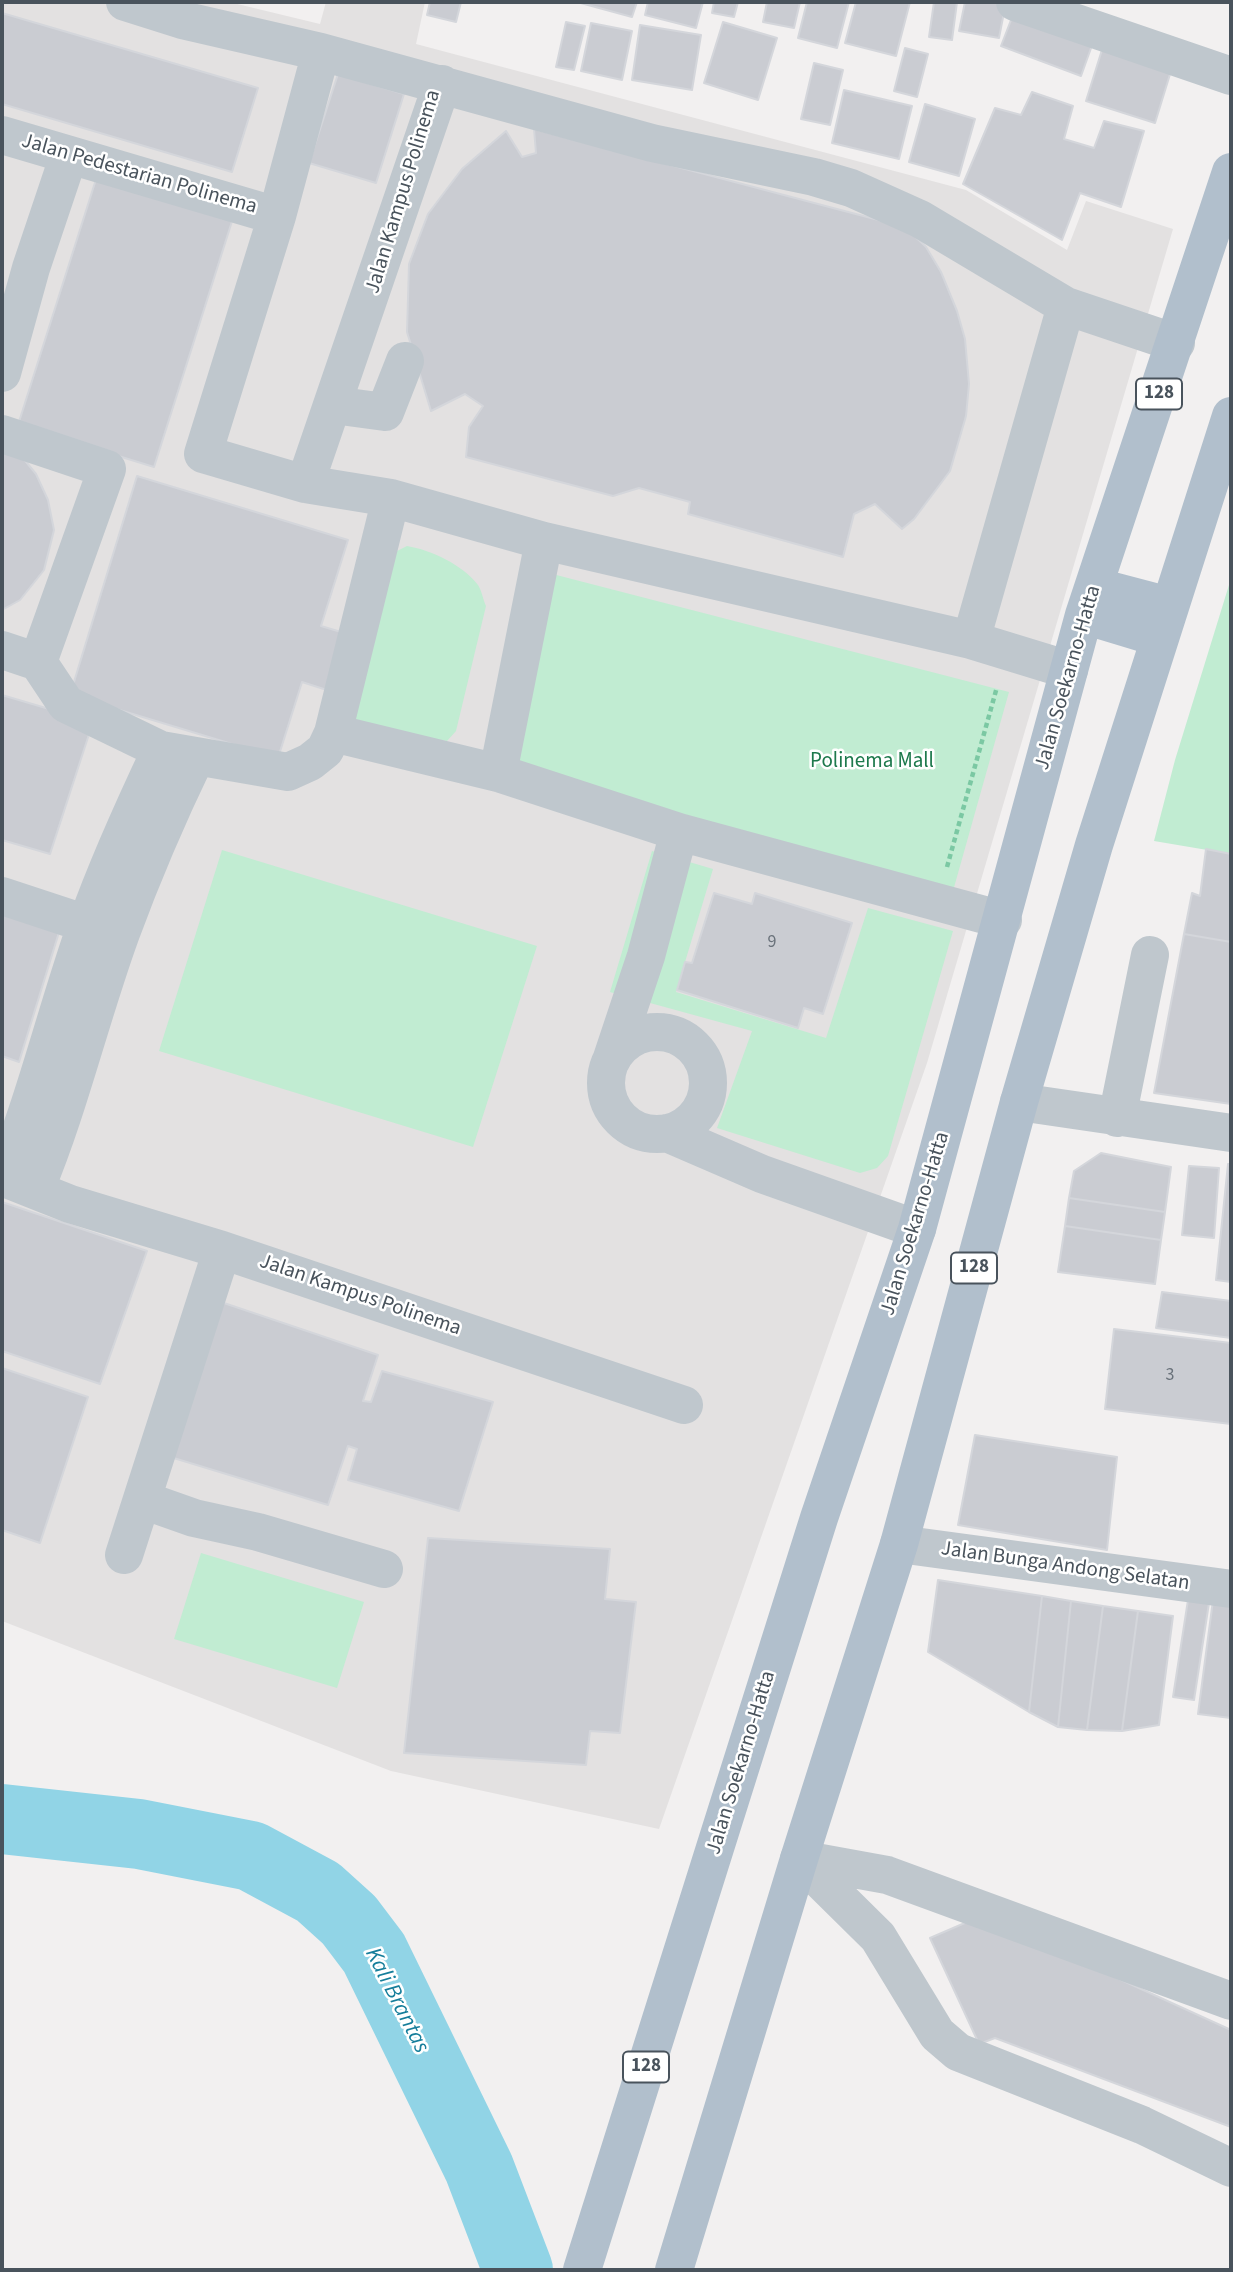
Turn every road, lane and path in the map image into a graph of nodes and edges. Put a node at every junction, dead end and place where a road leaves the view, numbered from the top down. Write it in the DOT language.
graph roads {
  1 [pos="125,2"];
  2 [pos="1016,2"];
  3 [pos="321,52"];
  4 [pos="1231,76"];
  5 [pos="442,84"];
  6 [pos="2,135"];
  7 [pos="69,155"];
  8 [pos="1231,172"];
  9 [pos="277,216"];
  10 [pos="1066,306"];
  11 [pos="1176,343"];
  12 [pos="405,361"];
  13 [pos="2,373"];
  14 [pos="333,405"];
  15 [pos="1231,416"];
  16 [pos="2,434"];
  17 [pos="305,484"];
  18 [pos="391,498"];
  19 [pos="544,541"];
  20 [pos="1089,600"];
  21 [pos="1165,622"];
  22 [pos="971,640"];
  23 [pos="2,650"];
  24 [pos="1007,652"];
  25 [pos="38,662"];
  26 [pos="1069,670"];
  27 [pos="332,733"];
  28 [pos="178,754"];
  29 [pos="498,773"];
  30 [pos="679,832"];
  31 [pos="2,896"];
  32 [pos="937,901"];
  33 [pos="1003,920"];
  34 [pos="87,924"];
  35 [pos="1150,955"];
  36 [pos="611,1060"];
  37 [pos="1019,1102"];
  38 [pos="1117,1118"];
  39 [pos="667,1133"];
  40 [pos="1231,1133"];
  41 [pos="13,1182"];
  42 [pos="917,1229"];
  43 [pos="222,1250"];
  44 [pos="684,1405"];
  45 [pos="143,1500"];
  46 [pos="899,1544"];
  47 [pos="124,1555"];
  48 [pos="384,1569"];
  49 [pos="1231,1589"];
  50 [pos="799,1859"];
  51 [pos="1231,2001"];
  52 [pos="1231,2168"];
  53 [pos="582,2270"];
  54 [pos="674,2270"];
  1 -- 3 [label="street, Jalan Kampus Polinema"];
  2 -- 4 [label="street"];
  3 -- 5 [label="street, Jalan Kampus Polinema"];
  3 -- 9 [label="street, Jalan Pedestarian Polinema"];
  5 -- 10 [label="street"];
  5 -- 14 [label="street, Jalan Kampus Polinema"];
  6 -- 7 [label="street, Jalan Pedestarian Polinema"];
  7 -- 9 [label="street, Jalan Pedestarian Polinema"];
  7 -- 13 [label="street"];
  8 -- 11 [label="main road, Jalan Soekarno-Hatta / 128"];
  9 -- 17 [label="street, Jalan Pedestarian Polinema"];
  10 -- 11 [label="street"];
  10 -- 22 [label="street"];
  11 -- 20 [label="main road, Jalan Soekarno-Hatta / 128"];
  12 -- 14 [label="street"];
  14 -- 17 [label="street, Jalan Kampus Polinema"];
  15 -- 21 [label="main road, 128"];
  16 -- 25 [label="street"];
  17 -- 18 [label="street"];
  18 -- 19 [label="street"];
  18 -- 27 [label="street"];
  19 -- 22 [label="street"];
  19 -- 29 [label="street"];
  20 -- 21 [label="main road"];
  20 -- 26 [label="main road, Jalan Soekarno-Hatta / 128"];
  21 -- 37 [label="main road, 128"];
  22 -- 24 [label="street"];
  23 -- 25 [label="street"];
  24 -- 26 [label="street"];
  24 -- 32 [label="path"];
  25 -- 28 [label="street"];
  26 -- 33 [label="main road, Jalan Soekarno-Hatta / 128"];
  27 -- 28 [label="street"];
  27 -- 29 [label="street"];
  28 -- 34 [label="street"];
  28 -- 41 [label="street"];
  29 -- 30 [label="street"];
  30 -- 32 [label="street"];
  30 -- 36 [label="street"];
  31 -- 34 [label="street"];
  32 -- 33 [label="street"];
  33 -- 42 [label="main road, Jalan Soekarno-Hatta / 128"];
  34 -- 41 [label="street"];
  35 -- 38 [label="street"];
  36 -- 39 [label="street"];
  36 -- 39 [label="street"];
  37 -- 38 [label="street"];
  37 -- 46 [label="main road, 128"];
  38 -- 40 [label="street"];
  39 -- 42 [label="street"];
  41 -- 43 [label="street, Jalan Kampus Polinema"];
  42 -- 53 [label="main road, Jalan Soekarno-Hatta / 128"];
  43 -- 44 [label="street, Jalan Kampus Polinema"];
  43 -- 45 [label="street"];
  45 -- 47 [label="street"];
  45 -- 48 [label="street"];
  46 -- 49 [label="street, Jalan Bunga Andong Selatan"];
  46 -- 50 [label="main road, 128"];
  50 -- 51 [label="street"];
  50 -- 52 [label="street"];
  50 -- 54 [label="main road, 128"];
}
